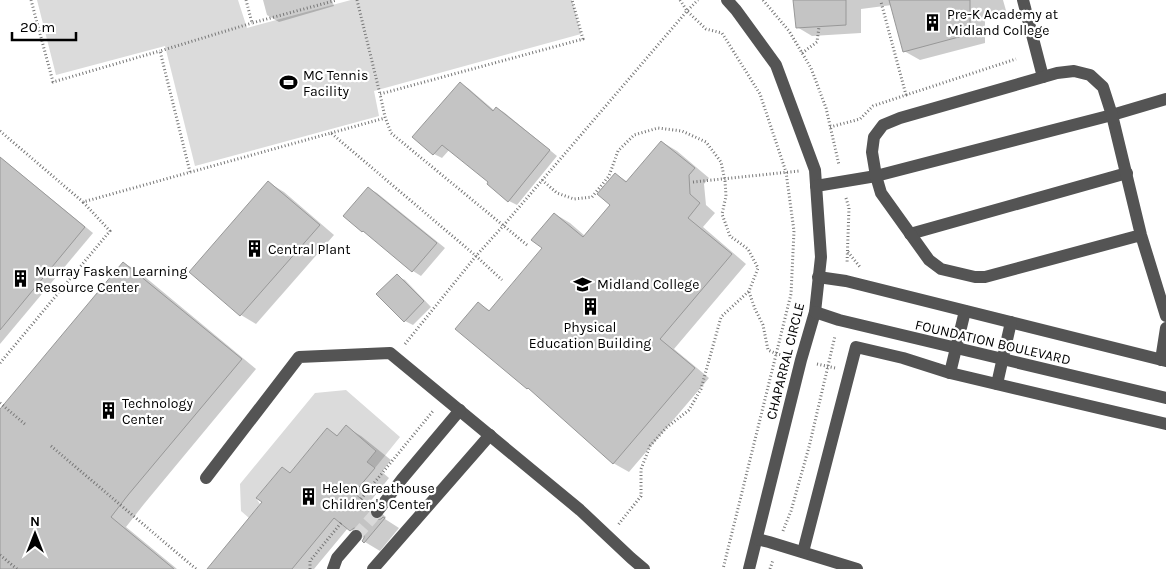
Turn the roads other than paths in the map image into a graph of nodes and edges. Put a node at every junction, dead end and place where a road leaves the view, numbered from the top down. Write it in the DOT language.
graph roads {
  1 [pos="727,0"];
  2 [pos="1023,0"];
  3 [pos="1042,77"];
  4 [pos="1166,99"];
  5 [pos="1112,115"];
  6 [pos="1127,173"];
  7 [pos="876,176"];
  8 [pos="816,186"];
  9 [pos="910,234"];
  10 [pos="1141,235"];
  11 [pos="818,277"];
  12 [pos="965,310"];
  13 [pos="815,312"];
  14 [pos="1166,316"];
  15 [pos="1011,322"];
  16 [pos="1166,328"];
  17 [pos="956,348"];
  18 [pos="1002,359"];
  19 [pos="1164,360"];
  20 [pos="950,373"];
  21 [pos="997,384"];
  22 [pos="1166,398"];
  23 [pos="460,410"];
  24 [pos="1166,424"];
  25 [pos="490,435"];
  26 [pos="206,478"];
  27 [pos="377,512"];
  28 [pos="356,536"];
  29 [pos="757,539"];
  30 [pos="803,552"];
  31 [pos="333,569"];
  32 [pos="373,569"];
  33 [pos="644,569"];
  34 [pos="749,569"];
  35 [pos="857,569"];
  1 -- 8 [label="street, CHAPARRAL CIRCLE"];
  2 -- 3 [label="street"];
  3 -- 5 [label="street"];
  3 -- 7 [label="street"];
  4 -- 5 [label="street"];
  5 -- 6 [label="street"];
  5 -- 7 [label="street"];
  6 -- 9 [label="street"];
  6 -- 10 [label="street"];
  7 -- 8 [label="street"];
  7 -- 9 [label="street"];
  8 -- 11 [label="street, CHAPARRAL CIRCLE"];
  9 -- 10 [label="street"];
  10 -- 14 [label="street"];
  11 -- 12 [label="street, FOUNDATION BOULEVARD"];
  11 -- 13 [label="street, CHAPARRAL CIRCLE"];
  12 -- 15 [label="street, FOUNDATION BOULEVARD"];
  12 -- 17 [label="street"];
  13 -- 17 [label="street, FOUNDATION BOULEVARD"];
  13 -- 29 [label="street, CHAPARRAL CIRCLE"];
  15 -- 18 [label="street"];
  15 -- 19 [label="street, FOUNDATION BOULEVARD"];
  16 -- 19 [label="street"];
  17 -- 18 [label="street, FOUNDATION BOULEVARD"];
  17 -- 20 [label="street"];
  18 -- 21 [label="street"];
  18 -- 22 [label="street, FOUNDATION BOULEVARD"];
  20 -- 21 [label="street"];
  20 -- 30 [label="street"];
  21 -- 24 [label="street"];
  23 -- 25 [label="street"];
  23 -- 26 [label="street"];
  23 -- 27 [label="street"];
  25 -- 32 [label="street"];
  25 -- 33 [label="street"];
  28 -- 31 [label="street"];
  29 -- 30 [label="street"];
  29 -- 34 [label="street, CHAPARRAL CIRCLE"];
  30 -- 35 [label="street"];
}
